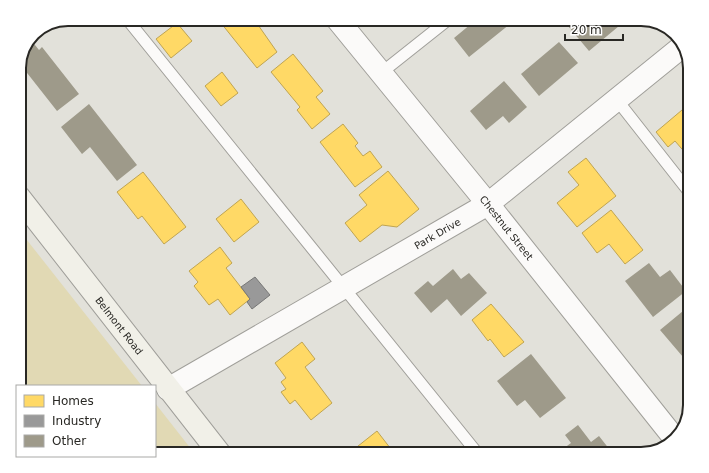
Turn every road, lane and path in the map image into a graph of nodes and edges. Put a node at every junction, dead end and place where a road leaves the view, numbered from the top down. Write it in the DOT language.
graph roads {
  1 [pos="133,26"];
  2 [pos="343,26"];
  3 [pos="440,26"];
  4 [pos="679,49"];
  5 [pos="381,73"];
  6 [pos="617,100"];
  7 [pos="683,184"];
  8 [pos="488,204"];
  9 [pos="26,206"];
  10 [pos="345,287"];
  11 [pos="168,389"];
  12 [pos="671,434"];
  13 [pos="214,447"];
  14 [pos="472,447"];
  1 -- 10 [label="lane"];
  2 -- 5 [label="street, Chestnut Street"];
  3 -- 5 [label="lane"];
  4 -- 6 [label="street, Park Drive"];
  5 -- 8 [label="street, Chestnut Street"];
  6 -- 7 [label="lane"];
  6 -- 8 [label="street, Park Drive"];
  8 -- 10 [label="street, Park Drive"];
  8 -- 12 [label="street, Chestnut Street"];
  9 -- 11 [label="street, Belmont Road"];
  10 -- 11 [label="street, Park Drive"];
  10 -- 14 [label="lane"];
  11 -- 13 [label="street, Belmont Road"];
}
